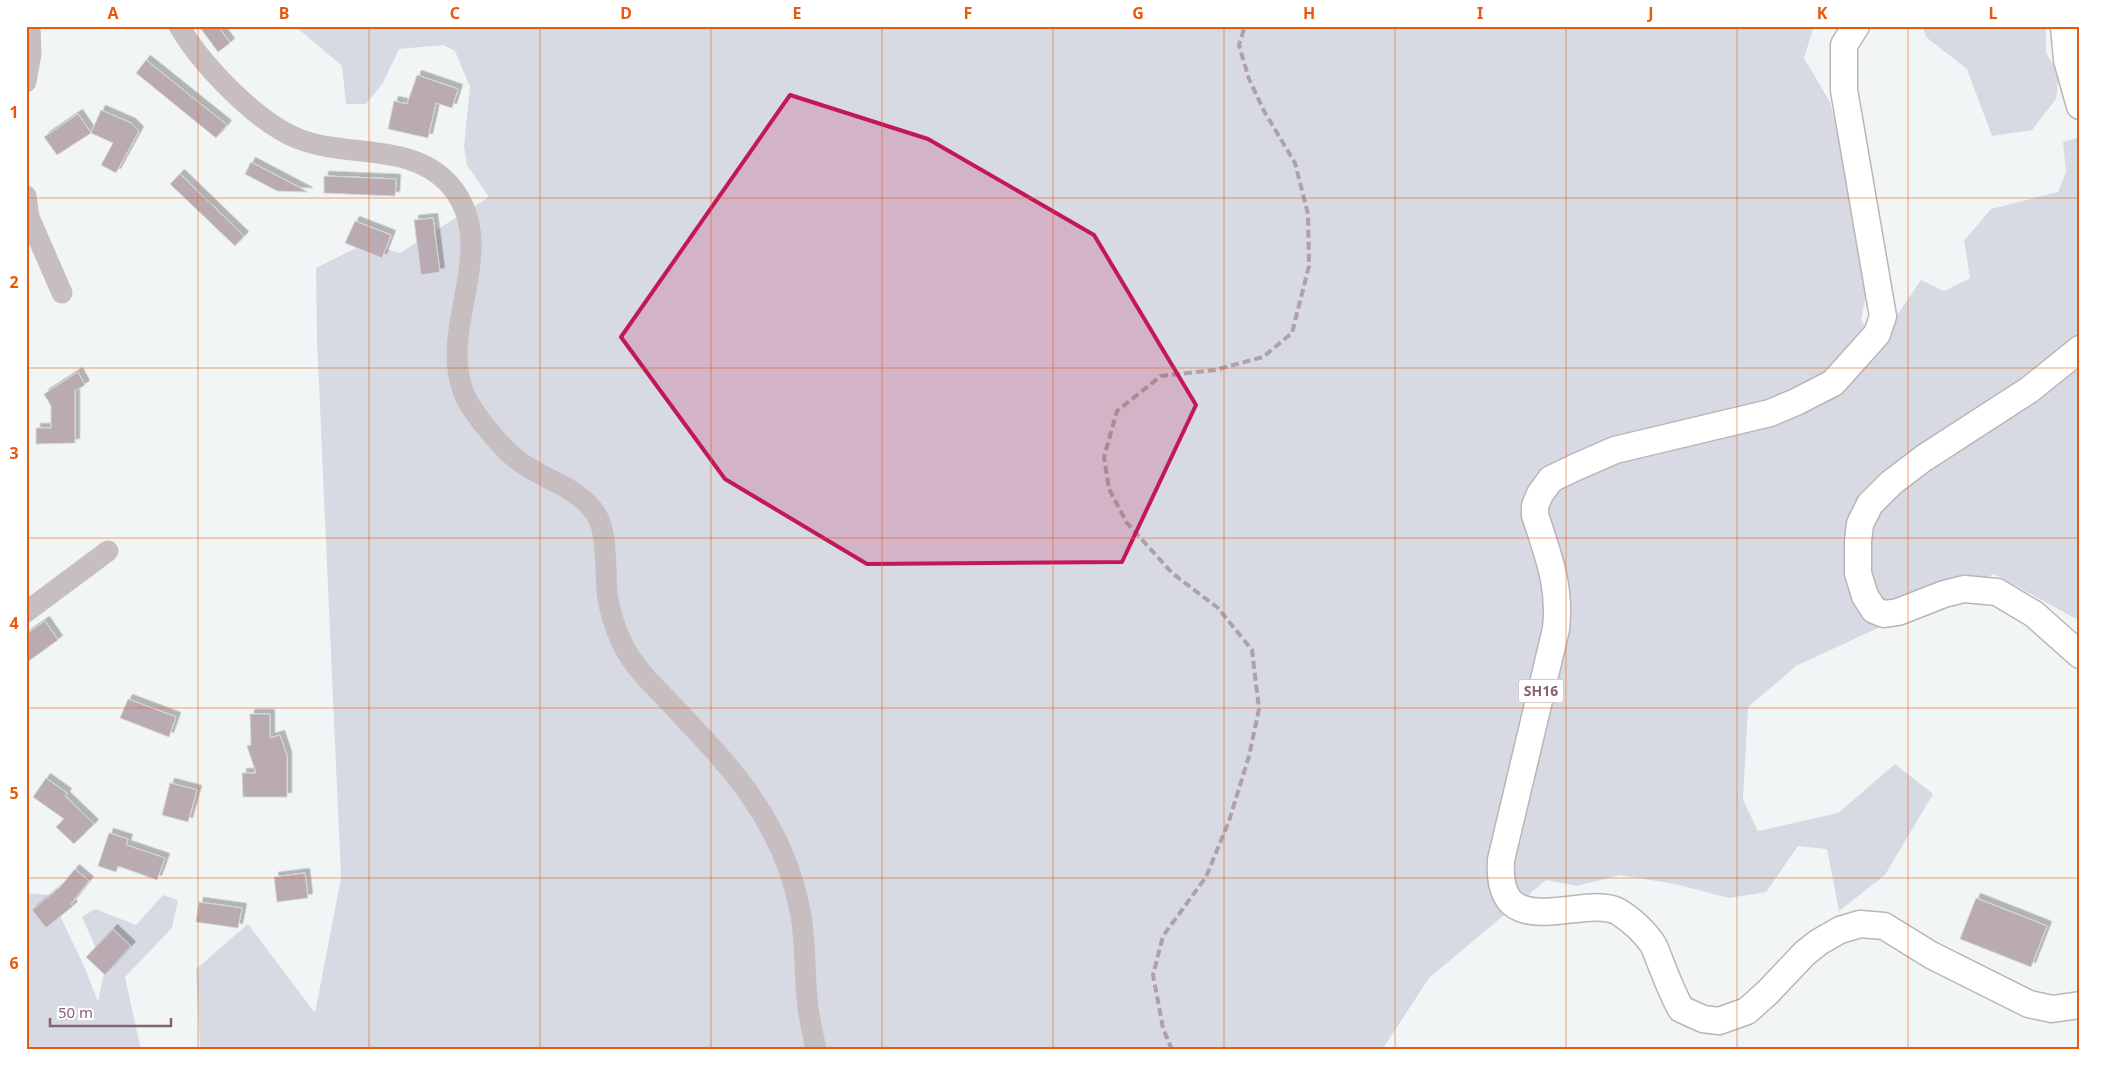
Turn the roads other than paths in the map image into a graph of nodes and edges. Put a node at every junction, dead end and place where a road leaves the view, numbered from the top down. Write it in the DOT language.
graph roads {
  1 [pos="30,26"];
  2 [pos="179,26"];
  3 [pos="1856,26"];
  4 [pos="2064,26"];
  5 [pos="26,82"];
  6 [pos="2080,106"];
  7 [pos="26,196"];
  8 [pos="62,293"];
  9 [pos="2080,350"];
  10 [pos="108,551"];
  11 [pos="26,612"];
  12 [pos="2080,654"];
  13 [pos="2080,1005"];
  14 [pos="816,1050"];
  1 -- 5 [label="street"];
  2 -- 14 [label="street"];
  3 -- 13 [label="main road, SH16"];
  4 -- 6 [label="main road"];
  7 -- 8 [label="street"];
  9 -- 12 [label="main road"];
  10 -- 11 [label="street"];
}
